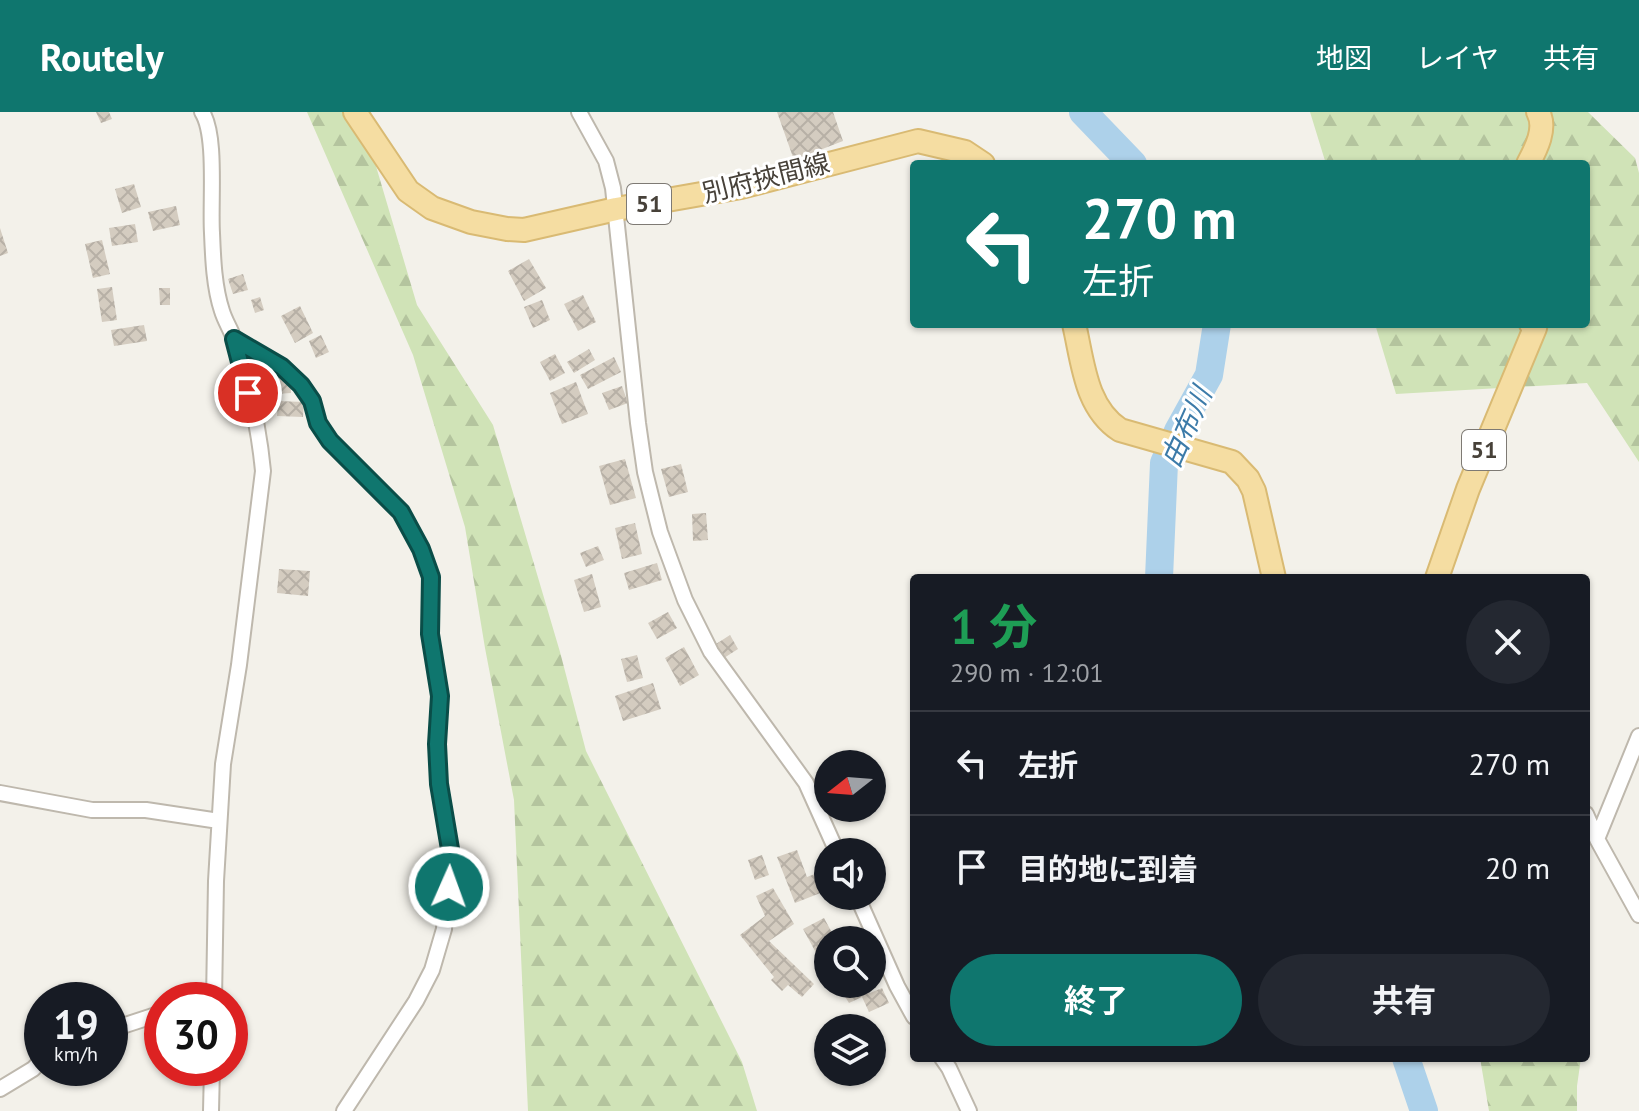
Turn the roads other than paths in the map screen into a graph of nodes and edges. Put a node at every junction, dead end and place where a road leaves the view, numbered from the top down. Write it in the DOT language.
graph roads {
  1 [pos="202,112"];
  2 [pos="355,112"];
  3 [pos="579,112"];
  4 [pos="1538,112"];
  5 [pos="977,160"];
  6 [pos="1530,160"];
  7 [pos="616,209"];
  8 [pos="1075,328"];
  9 [pos="1535,328"];
  10 [pos="234,339"];
  11 [pos="1273,574"];
  12 [pos="1441,574"];
  13 [pos="1639,736"];
  14 [pos="0,793"];
  15 [pos="219,821"];
  16 [pos="1590,823"];
  17 [pos="831,838"];
  18 [pos="1597,839"];
  19 [pos="863,910"];
  20 [pos="1639,915"];
  21 [pos="215,982"];
  22 [pos="910,1010"];
  23 [pos="945,1062"];
  24 [pos="24,1074"];
  25 [pos="212,1086"];
  26 [pos="0,1089"];
  27 [pos="211,1111"];
  28 [pos="344,1111"];
  29 [pos="969,1111"];
  1 -- 10 [label="street"];
  2 -- 7 [label="main road, 別府挾間線 / 51"];
  3 -- 7 [label="street"];
  4 -- 6 [label="main road"];
  5 -- 7 [label="main road, 別府挾間線 / 51"];
  7 -- 17 [label="street"];
  8 -- 11 [label="main road"];
  9 -- 12 [label="main road, 51"];
  10 -- 15 [label="street"];
  10 -- 28 [label="street"];
  13 -- 18 [label="street"];
  14 -- 15 [label="street"];
  15 -- 21 [label="street"];
  16 -- 18 [label="street"];
  18 -- 20 [label="street"];
  19 -- 22 [label="street"];
  23 -- 29 [label="street"];
  24 -- 26 [label="street"];
  25 -- 27 [label="street"];
}
